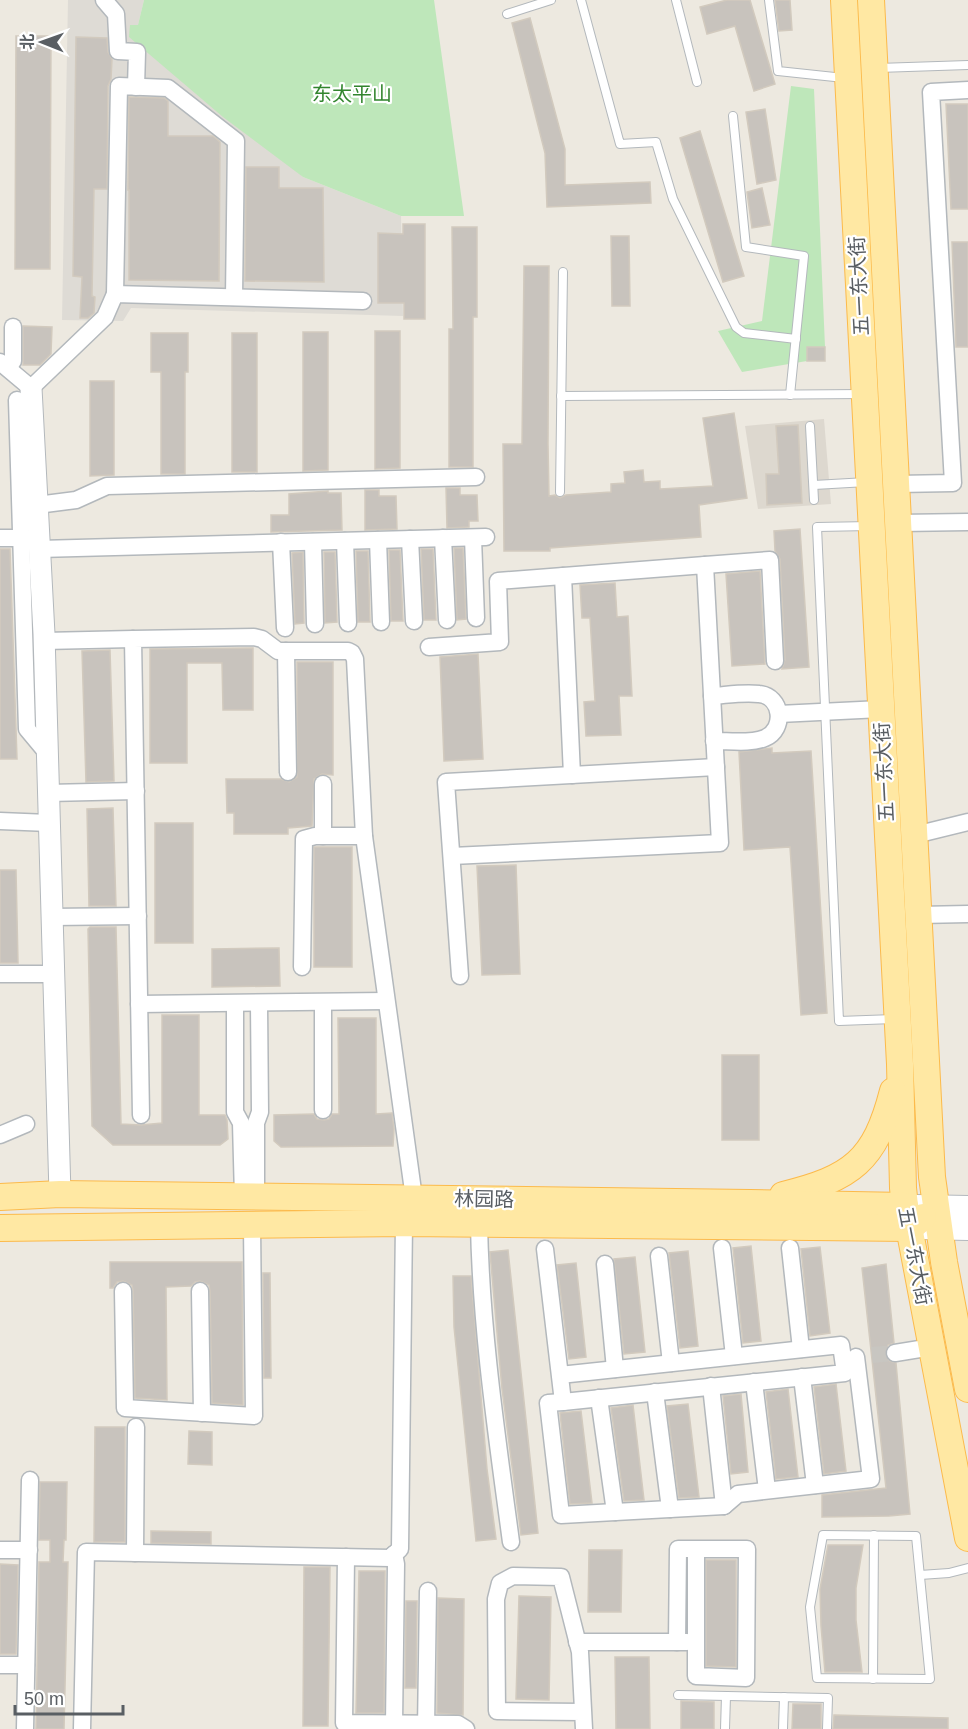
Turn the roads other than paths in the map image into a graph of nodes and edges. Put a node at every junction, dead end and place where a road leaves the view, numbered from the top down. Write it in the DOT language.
graph roads {
  1 [pos="104,0"];
  2 [pos="551,0"];
  3 [pos="581,0"];
  4 [pos="676,0"];
  5 [pos="769,0"];
  6 [pos="844,0"];
  7 [pos="871,0"];
  8 [pos="507,14"];
  9 [pos="968,64"];
  10 [pos="875,68"];
  11 [pos="848,79"];
  12 [pos="697,82"];
  13 [pos="136,87"];
  14 [pos="968,90"];
  15 [pos="733,116"];
  16 [pos="563,272"];
  17 [pos="115,294"];
  18 [pos="234,297"];
  19 [pos="363,301"];
  20 [pos="9,338"];
  21 [pos="796,339"];
  22 [pos="6,362"];
  23 [pos="24,394"];
  24 [pos="864,394"];
  25 [pos="790,395"];
  26 [pos="561,396"];
  27 [pos="810,426"];
  28 [pos="476,477"];
  29 [pos="869,482"];
  30 [pos="897,484"];
  31 [pos="814,485"];
  32 [pos="560,492"];
  33 [pos="814,500"];
  34 [pos="37,505"];
  35 [pos="968,522"];
  36 [pos="899,523"];
  37 [pos="871,526"];
  38 [pos="0,538"];
  39 [pos="443,538"];
  40 [pos="410,539"];
  41 [pos="378,540"];
  42 [pos="345,541"];
  43 [pos="313,542"];
  44 [pos="30,543"];
  45 [pos="281,543"];
  46 [pos="705,565"];
  47 [pos="563,576"];
  48 [pos="476,618"];
  49 [pos="447,620"];
  50 [pos="414,621"];
  51 [pos="381,622"];
  52 [pos="348,623"];
  53 [pos="315,624"];
  54 [pos="285,627"];
  55 [pos="133,639"];
  56 [pos="44,641"];
  57 [pos="429,647"];
  58 [pos="286,651"];
  59 [pos="776,661"];
  60 [pos="712,696"];
  61 [pos="881,709"];
  62 [pos="825,712"];
  63 [pos="779,714"];
  64 [pos="714,741"];
  65 [pos="47,753"];
  66 [pos="716,767"];
  67 [pos="288,772"];
  68 [pos="572,775"];
  69 [pos="323,784"];
  70 [pos="136,791"];
  71 [pos="48,793"];
  72 [pos="0,821"];
  73 [pos="968,822"];
  74 [pos="49,823"];
  75 [pos="915,835"];
  76 [pos="323,836"];
  77 [pos="364,836"];
  78 [pos="452,856"];
  79 [pos="968,914"];
  80 [pos="919,915"];
  81 [pos="138,916"];
  82 [pos="51,917"];
  83 [pos="302,968"];
  84 [pos="0,974"];
  85 [pos="53,974"];
  86 [pos="460,975"];
  87 [pos="386,1001"];
  88 [pos="323,1003"];
  89 [pos="140,1004"];
  90 [pos="235,1004"];
  91 [pos="260,1004"];
  92 [pos="897,1019"];
  93 [pos="900,1064"];
  94 [pos="323,1110"];
  95 [pos="141,1114"];
  96 [pos="26,1124"];
  97 [pos="0,1135"];
  98 [pos="60,1194"];
  99 [pos="0,1197"];
  100 [pos="250,1197"];
  101 [pos="414,1198"];
  102 [pos="750,1203"];
  103 [pos="968,1208"];
  104 [pos="924,1215"];
  105 [pos="404,1223"];
  106 [pos="479,1224"];
  107 [pos="252,1225"];
  108 [pos="0,1228"];
  109 [pos="968,1228"];
  110 [pos="722,1248"];
  111 [pos="790,1248"];
  112 [pos="545,1249"];
  113 [pos="659,1256"];
  114 [pos="605,1264"];
  115 [pos="123,1291"];
  116 [pos="200,1291"];
  117 [pos="932,1347"];
  118 [pos="801,1349"];
  119 [pos="895,1353"];
  120 [pos="734,1356"];
  121 [pos="857,1357"];
  122 [pos="671,1363"];
  123 [pos="615,1369"];
  124 [pos="560,1375"];
  125 [pos="802,1377"];
  126 [pos="754,1382"];
  127 [pos="711,1386"];
  128 [pos="968,1389"];
  129 [pos="655,1392"];
  130 [pos="599,1398"];
  131 [pos="563,1402"];
  132 [pos="202,1413"];
  133 [pos="136,1426"];
  134 [pos="30,1480"];
  135 [pos="815,1485"];
  136 [pos="768,1490"];
  137 [pos="724,1506"];
  138 [pos="670,1509"];
  139 [pos="615,1512"];
  140 [pos="874,1535"];
  141 [pos="968,1538"];
  142 [pos="511,1542"];
  143 [pos="696,1549"];
  144 [pos="0,1550"];
  145 [pos="29,1551"];
  146 [pos="135,1552"];
  147 [pos="394,1554"];
  148 [pos="346,1557"];
  149 [pos="968,1568"];
  150 [pos="920,1575"];
  151 [pos="428,1591"];
  152 [pos="577,1642"];
  153 [pos="677,1642"];
  154 [pos="696,1642"];
  155 [pos="2,1663"];
  156 [pos="26,1665"];
  157 [pos="873,1679"];
  158 [pos="678,1695"];
  159 [pos="726,1696"];
  160 [pos="784,1697"];
  161 [pos="583,1721"];
  162 [pos="394,1724"];
  163 [pos="426,1726"];
  164 [pos="25,1729"];
  165 [pos="82,1729"];
  166 [pos="466,1729"];
  167 [pos="725,1729"];
  168 [pos="783,1729"];
  169 [pos="827,1729"];
  1 -- 13 [label="street"];
  2 -- 8 [label="lane"];
  3 -- 21 [label="lane"];
  4 -- 12 [label="lane"];
  5 -- 11 [label="lane"];
  6 -- 11 [label="main road, 五一东大街"];
  7 -- 10 [label="main road, 五一东大街"];
  9 -- 10 [label="lane"];
  10 -- 30 [label="main road, 五一东大街"];
  11 -- 24 [label="main road, 五一东大街"];
  13 -- 17 [label="street"];
  13 -- 18 [label="street"];
  14 -- 30 [label="street"];
  15 -- 21 [label="lane"];
  16 -- 26 [label="lane"];
  17 -- 18 [label="street"];
  17 -- 23 [label="street"];
  18 -- 19 [label="street"];
  20 -- 22 [label="street"];
  21 -- 25 [label="lane"];
  22 -- 23 [label="street"];
  23 -- 34 [label="street"];
  23 -- 44 [label="street"];
  24 -- 25 [label="lane"];
  24 -- 29 [label="main road, 五一东大街"];
  25 -- 26 [label="lane"];
  26 -- 32 [label="lane"];
  27 -- 31 [label="lane"];
  28 -- 34 [label="street"];
  29 -- 31 [label="lane"];
  29 -- 37 [label="main road, 五一东大街"];
  30 -- 36 [label="main road, 五一东大街"];
  31 -- 33 [label="lane"];
  34 -- 44 [label="street"];
  35 -- 36 [label="street"];
  36 -- 75 [label="main road, 五一东大街"];
  37 -- 61 [label="main road, 五一东大街"];
  37 -- 62 [label="lane"];
  38 -- 44 [label="street"];
  39 -- 40 [label="street"];
  39 -- 48 [label="street"];
  39 -- 49 [label="street"];
  40 -- 41 [label="street"];
  40 -- 50 [label="street"];
  41 -- 42 [label="street"];
  41 -- 51 [label="street"];
  42 -- 43 [label="street"];
  42 -- 52 [label="street"];
  43 -- 45 [label="street"];
  43 -- 53 [label="street"];
  44 -- 45 [label="street"];
  44 -- 56 [label="street"];
  44 -- 65 [label="street"];
  45 -- 54 [label="street"];
  46 -- 47 [label="street"];
  46 -- 59 [label="street"];
  46 -- 60 [label="street"];
  47 -- 57 [label="street"];
  47 -- 68 [label="street"];
  55 -- 56 [label="street"];
  55 -- 58 [label="street"];
  55 -- 70 [label="street"];
  56 -- 65 [label="street"];
  58 -- 67 [label="street"];
  58 -- 77 [label="street"];
  60 -- 63 [label="street"];
  60 -- 64 [label="street"];
  61 -- 62 [label="street"];
  61 -- 92 [label="main road, 五一东大街"];
  62 -- 63 [label="street"];
  62 -- 92 [label="lane"];
  63 -- 64 [label="street"];
  64 -- 66 [label="street"];
  65 -- 71 [label="street"];
  66 -- 68 [label="street"];
  66 -- 78 [label="street"];
  68 -- 78 [label="street"];
  69 -- 76 [label="street"];
  70 -- 71 [label="street"];
  70 -- 81 [label="street"];
  71 -- 74 [label="street"];
  72 -- 74 [label="street"];
  73 -- 75 [label="street"];
  74 -- 82 [label="street"];
  75 -- 80 [label="main road, 五一东大街"];
  76 -- 77 [label="street"];
  76 -- 83 [label="street"];
  77 -- 87 [label="street"];
  78 -- 86 [label="street"];
  79 -- 80 [label="street"];
  80 -- 104 [label="main road, 五一东大街"];
  81 -- 82 [label="street"];
  81 -- 89 [label="street"];
  82 -- 85 [label="street"];
  84 -- 85 [label="street"];
  85 -- 98 [label="street"];
  87 -- 88 [label="street"];
  87 -- 101 [label="street"];
  88 -- 91 [label="street"];
  88 -- 94 [label="street"];
  89 -- 90 [label="street"];
  89 -- 95 [label="street"];
  90 -- 91 [label="street"];
  90 -- 100 [label="street"];
  91 -- 100 [label="street"];
  92 -- 93 [label="main road, 五一东大街"];
  93 -- 102 [label="main road"];
  93 -- 104 [label="main road, 五一东大街"];
  96 -- 97 [label="street"];
  98 -- 99 [label="main road, 林园路"];
  98 -- 100 [label="main road, 林园路"];
  100 -- 101 [label="main road, 林园路"];
  101 -- 102 [label="main road, 林园路"];
  102 -- 104 [label="main road, 林园路"];
  103 -- 104 [label="main road, 林园路"];
  104 -- 106 [label="main road, 林园路"];
  104 -- 109 [label="main road, 林园路"];
  104 -- 117 [label="main road, 五一东大街"];
  104 -- 128 [label="main road, 五一东大街"];
  105 -- 106 [label="main road, 林园路"];
  105 -- 107 [label="main road, 林园路"];
  105 -- 147 [label="street"];
  106 -- 142 [label="street"];
  107 -- 108 [label="main road, 林园路"];
  107 -- 132 [label="street"];
  110 -- 120 [label="street"];
  111 -- 118 [label="street"];
  112 -- 124 [label="street"];
  113 -- 122 [label="street"];
  114 -- 123 [label="street"];
  115 -- 132 [label="street"];
  116 -- 132 [label="street"];
  117 -- 119 [label="street"];
  117 -- 141 [label="main road, 五一东大街"];
  118 -- 120 [label="street"];
  118 -- 121 [label="street"];
  120 -- 122 [label="street"];
  121 -- 125 [label="street"];
  121 -- 135 [label="street"];
  122 -- 123 [label="street"];
  123 -- 124 [label="street"];
  124 -- 131 [label="street"];
  125 -- 126 [label="street"];
  125 -- 135 [label="street"];
  126 -- 127 [label="street"];
  126 -- 136 [label="street"];
  127 -- 129 [label="street"];
  127 -- 137 [label="street"];
  129 -- 130 [label="street"];
  129 -- 138 [label="street"];
  130 -- 131 [label="street"];
  130 -- 139 [label="street"];
  131 -- 139 [label="street"];
  133 -- 146 [label="street"];
  134 -- 145 [label="street"];
  135 -- 136 [label="street"];
  136 -- 137 [label="street"];
  137 -- 138 [label="street"];
  138 -- 139 [label="street"];
  140 -- 150 [label="lane"];
  140 -- 157 [label="lane"];
  140 -- 157 [label="lane"];
  143 -- 153 [label="street"];
  143 -- 154 [label="street"];
  143 -- 154 [label="street"];
  144 -- 145 [label="street"];
  145 -- 156 [label="street"];
  146 -- 148 [label="street"];
  146 -- 165 [label="street"];
  147 -- 148 [label="street"];
  147 -- 162 [label="street"];
  148 -- 162 [label="street"];
  149 -- 150 [label="lane"];
  150 -- 157 [label="lane"];
  151 -- 163 [label="street"];
  152 -- 153 [label="street"];
  152 -- 161 [label="street"];
  152 -- 161 [label="street"];
  153 -- 154 [label="street"];
  155 -- 156 [label="street"];
  156 -- 164 [label="street"];
  158 -- 159 [label="lane"];
  159 -- 160 [label="lane"];
  159 -- 167 [label="lane"];
  160 -- 168 [label="lane"];
  160 -- 169 [label="lane"];
  162 -- 163 [label="street"];
  163 -- 166 [label="street"];
}
